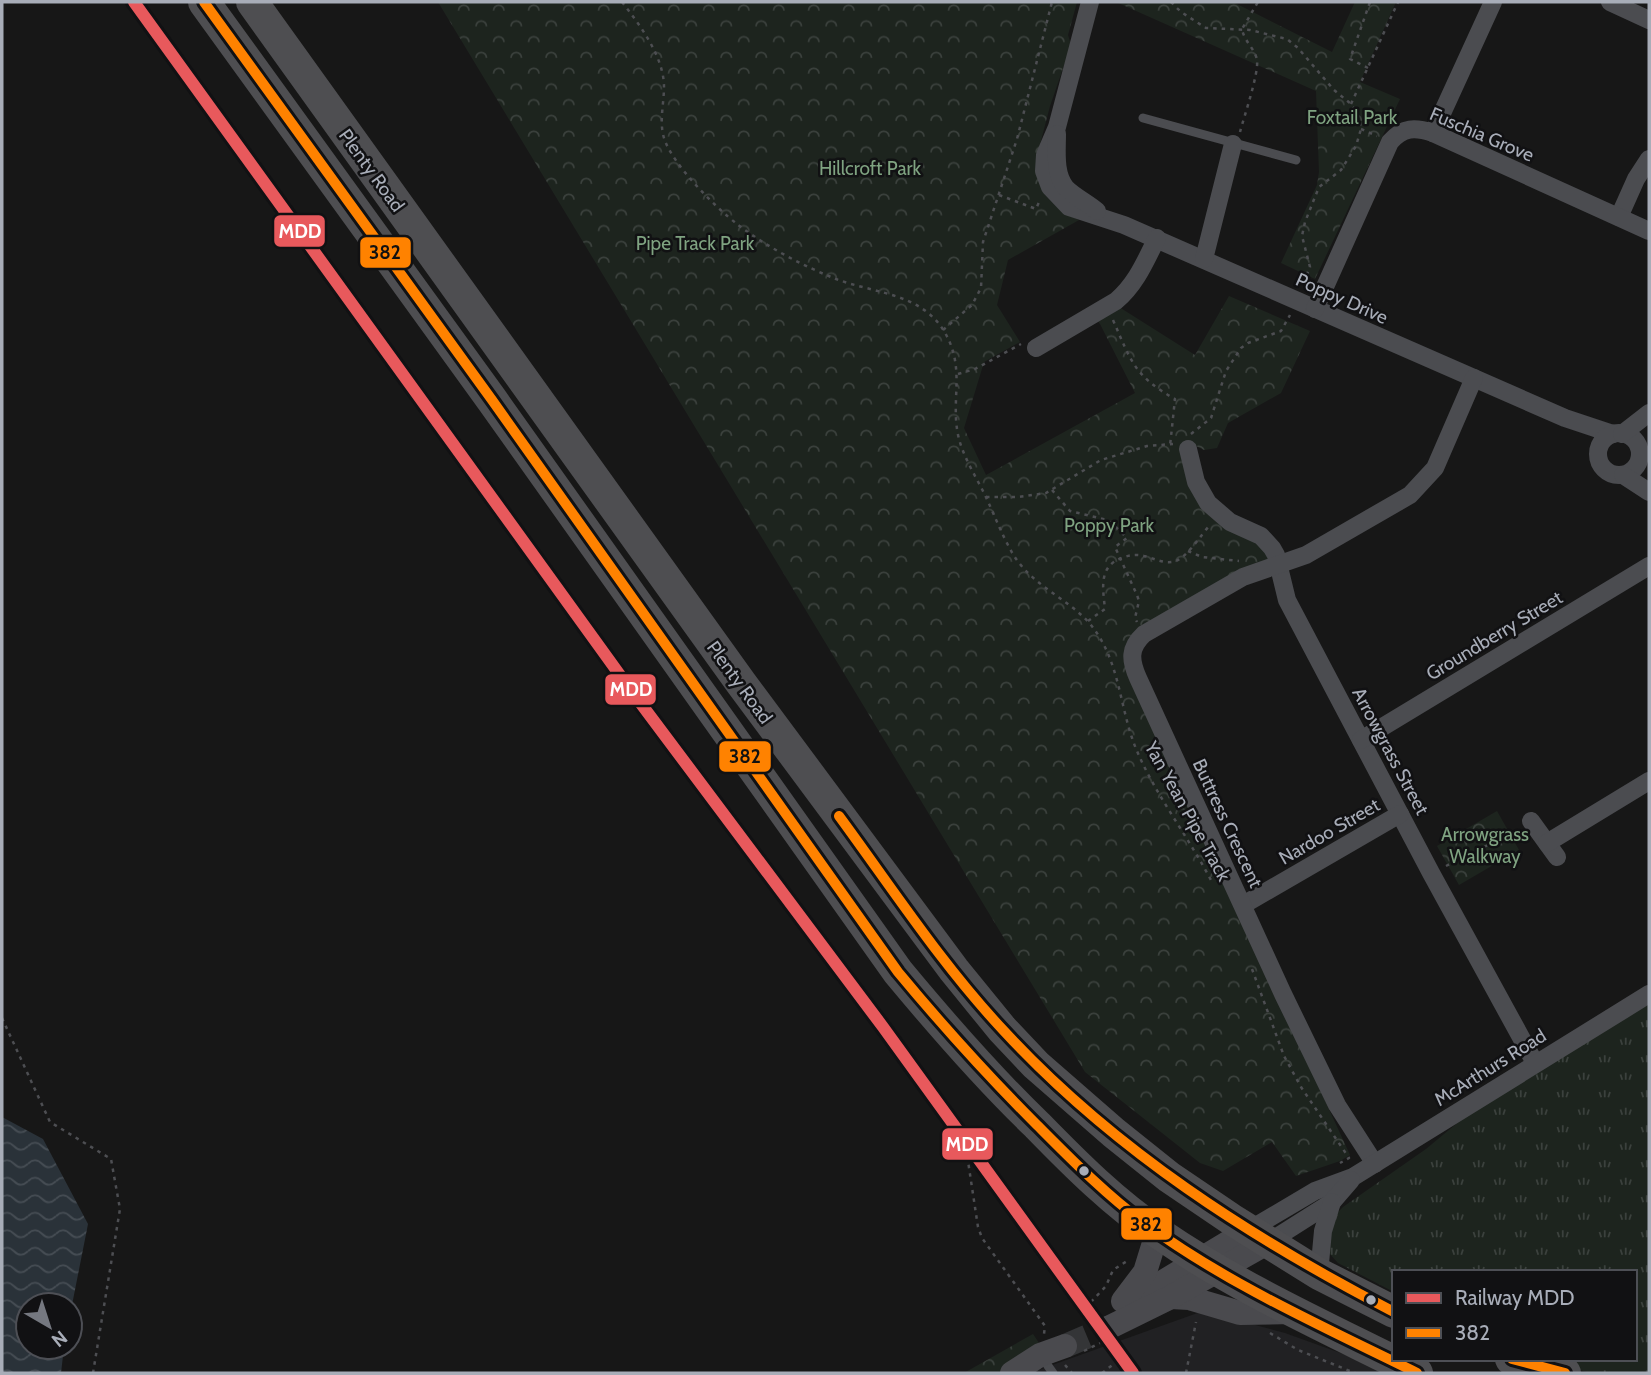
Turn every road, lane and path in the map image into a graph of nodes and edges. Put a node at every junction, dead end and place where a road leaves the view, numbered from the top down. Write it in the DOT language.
graph roads {
  1 [pos="205,2"];
  2 [pos="252,2"];
  3 [pos="622,2"];
  4 [pos="1052,2"];
  5 [pos="1090,2"];
  6 [pos="1171,2"];
  7 [pos="1258,2"];
  8 [pos="1370,2"];
  9 [pos="1398,2"];
  10 [pos="1493,2"];
  11 [pos="1610,2"];
  12 [pos="1649,20"];
  13 [pos="1242,29"];
  14 [pos="1369,69"];
  15 [pos="1351,104"];
  16 [pos="1143,118"];
  17 [pos="1433,134"];
  18 [pos="1235,145"];
  19 [pos="1649,159"];
  20 [pos="1296,160"];
  21 [pos="1056,184"];
  22 [pos="999,195"];
  23 [pos="1619,217"];
  24 [pos="1649,231"];
  25 [pos="1157,238"];
  26 [pos="1203,259"];
  27 [pos="1296,301"];
  28 [pos="1107,306"];
  29 [pos="1315,309"];
  30 [pos="943,330"];
  31 [pos="1033,345"];
  32 [pos="958,374"];
  33 [pos="1474,378"];
  34 [pos="1649,413"];
  35 [pos="1564,418"];
  36 [pos="1649,422"];
  37 [pos="1617,434"];
  38 [pos="1181,444"];
  39 [pos="1598,454"];
  40 [pos="1639,454"];
  41 [pos="1623,475"];
  42 [pos="1649,478"];
  43 [pos="1052,490"];
  44 [pos="1649,492"];
  45 [pos="986,497"];
  46 [pos="1219,514"];
  47 [pos="1119,559"];
  48 [pos="1279,566"];
  49 [pos="1649,566"];
  50 [pos="1088,621"];
  51 [pos="1144,634"];
  52 [pos="1361,740"];
  53 [pos="1649,781"];
  54 [pos="1400,814"];
  55 [pos="1532,821"];
  56 [pos="1446,866"];
  57 [pos="1214,885"];
  58 [pos="1243,905"];
  59 [pos="1249,961"];
  60 [pos="1649,994"];
  61 [pos="2,1018"];
  62 [pos="1535,1063"];
  63 [pos="966,1148"];
  64 [pos="1349,1158"];
  65 [pos="1375,1164"];
  66 [pos="1353,1177"];
  67 [pos="1332,1202"];
  68 [pos="1157,1233"];
  69 [pos="1259,1236"];
  70 [pos="1129,1260"];
  71 [pos="1210,1265"];
  72 [pos="1319,1274"];
  73 [pos="1171,1297"];
  74 [pos="1208,1304"];
  75 [pos="1392,1311"];
  76 [pos="1294,1312"];
  77 [pos="1104,1315"];
  78 [pos="1260,1329"];
  79 [pos="1055,1352"];
  80 [pos="1119,1360"];
  81 [pos="1392,1361"];
  82 [pos="1393,1361"];
  83 [pos="1519,1361"];
  84 [pos="93,1373"];
  85 [pos="1012,1373"];
  86 [pos="1101,1373"];
  87 [pos="1186,1373"];
  88 [pos="1355,1373"];
  89 [pos="1417,1373"];
  90 [pos="1565,1373"];
  1 -- 68 [label="highway, Plenty Road"];
  2 -- 69 [label="highway, Plenty Road"];
  3 -- 30 [label="path, Yan Yean Pipe Track"];
  4 -- 22 [label="path"];
  5 -- 21 [label="street"];
  6 -- 13 [label="path"];
  7 -- 13 [label="path"];
  8 -- 14 [label="path"];
  9 -- 14 [label="path"];
  10 -- 17 [label="street"];
  11 -- 12 [label="street"];
  13 -- 15 [label="path"];
  13 -- 18 [label="path"];
  14 -- 15 [label="path"];
  15 -- 27 [label="path"];
  16 -- 18 [label="lane"];
  17 -- 23 [label="street, Fuschia Grove"];
  17 -- 29 [label="street, Fuschia Grove"];
  18 -- 20 [label="lane"];
  18 -- 26 [label="street"];
  19 -- 23 [label="street"];
  21 -- 22 [label="path"];
  21 -- 25 [label="street, Poppy Drive"];
  22 -- 30 [label="path"];
  23 -- 24 [label="street, Fuschia Grove"];
  25 -- 26 [label="street, Poppy Drive"];
  25 -- 28 [label="street"];
  26 -- 27 [label="street, Poppy Drive"];
  27 -- 29 [label="street, Poppy Drive"];
  27 -- 38 [label="path"];
  28 -- 31 [label="street"];
  28 -- 38 [label="path"];
  29 -- 33 [label="street, Poppy Drive"];
  30 -- 32 [label="path, Yan Yean Pipe Track"];
  31 -- 32 [label="path"];
  32 -- 45 [label="path, Yan Yean Pipe Track"];
  33 -- 35 [label="street, Poppy Drive"];
  33 -- 48 [label="street"];
  34 -- 37 [label="street"];
  35 -- 37 [label="street, Poppy Drive"];
  35 -- 39 [label="street, Poppy Drive"];
  36 -- 40 [label="street"];
  37 -- 39 [label="street"];
  37 -- 40 [label="street"];
  38 -- 43 [label="path"];
  38 -- 46 [label="street"];
  39 -- 41 [label="street"];
  40 -- 41 [label="street"];
  40 -- 42 [label="street"];
  41 -- 44 [label="street"];
  43 -- 45 [label="path"];
  43 -- 47 [label="path"];
  45 -- 50 [label="path, Yan Yean Pipe Track"];
  46 -- 47 [label="path"];
  46 -- 48 [label="street, Arrowgrass Street"];
  47 -- 50 [label="path"];
  47 -- 51 [label="path"];
  48 -- 51 [label="street"];
  48 -- 52 [label="street, Arrowgrass Street"];
  49 -- 52 [label="street, Groundberry Street"];
  50 -- 57 [label="path, Yan Yean Pipe Track"];
  51 -- 58 [label="street, Buttress Crescent"];
  52 -- 54 [label="street, Arrowgrass Street"];
  53 -- 55 [label="street"];
  54 -- 58 [label="street, Nardoo Street"];
  54 -- 62 [label="street, Arrowgrass Street"];
  55 -- 56 [label="path"];
  58 -- 65 [label="street, Buttress Crescent"];
  59 -- 64 [label="path"];
  60 -- 62 [label="street, McArthurs Road"];
  61 -- 84 [label="path"];
  62 -- 65 [label="street, McArthurs Road"];
  63 -- 79 [label="path"];
  65 -- 66 [label="street, McArthurs Road"];
  66 -- 67 [label="street, McArthurs Road"];
  66 -- 69 [label="street, McArthurs Road"];
  67 -- 69 [label="street, McArthurs Road"];
  67 -- 72 [label="street, McArthurs Road"];
  68 -- 71 [label="highway, Plenty Road"];
  68 -- 77 [label="street"];
  69 -- 71 [label="street"];
  69 -- 72 [label="highway, Plenty Road"];
  70 -- 77 [label="path"];
  71 -- 73 [label="street"];
  71 -- 76 [label="highway, Plenty Road"];
  71 -- 77 [label="street"];
  72 -- 75 [label="highway, Plenty Road"];
  73 -- 74 [label="street"];
  73 -- 77 [label="street"];
  74 -- 76 [label="street"];
  74 -- 87 [label="path"];
  76 -- 81 [label="highway, Plenty Road"];
  78 -- 88 [label="path"];
  79 -- 85 [label="street"];
  80 -- 86 [label="path"];
  82 -- 89 [label="highway, Plenty Road"];
  83 -- 90 [label="highway"];
}
